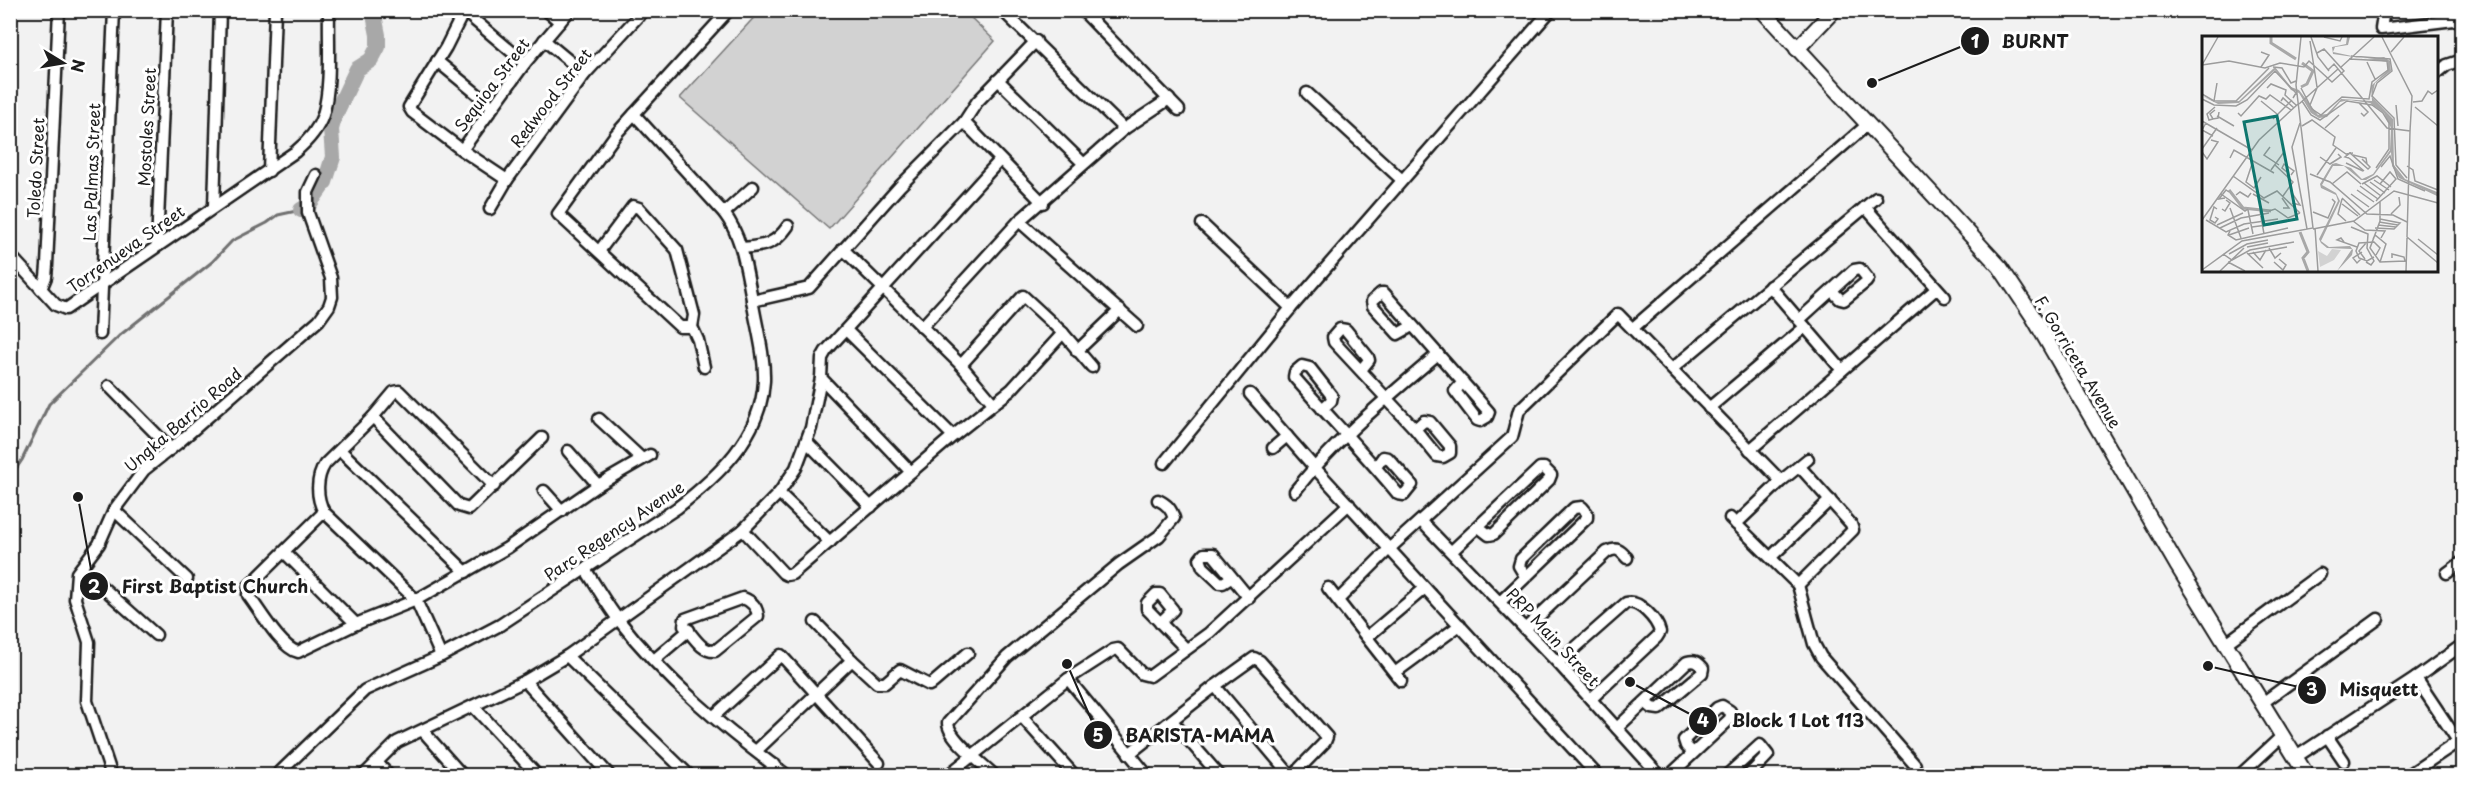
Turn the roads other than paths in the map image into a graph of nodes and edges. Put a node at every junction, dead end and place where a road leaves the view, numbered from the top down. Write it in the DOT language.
graph roads {
  1 [pos="59,10"];
  2 [pos="114,10"];
  3 [pos="168,10"];
  4 [pos="220,10"];
  5 [pos="275,10"];
  6 [pos="329,10"];
  7 [pos="546,10"];
  8 [pos="570,10"];
  9 [pos="644,10"];
  10 [pos="729,10"];
  11 [pos="1082,10"];
  12 [pos="1551,10"];
  13 [pos="1762,10"];
  14 [pos="1834,10"];
  15 [pos="2384,10"];
  16 [pos="1006,12"];
  17 [pos="2463,19"];
  18 [pos="560,22"];
  19 [pos="2382,33"];
  20 [pos="544,40"];
  21 [pos="1036,41"];
  22 [pos="1797,49"];
  23 [pos="2463,60"];
  24 [pos="437,61"];
  25 [pos="525,63"];
  26 [pos="2437,73"];
  27 [pos="585,74"];
  28 [pos="998,80"];
  29 [pos="1306,93"];
  30 [pos="1169,99"];
  31 [pos="493,107"];
  32 [pos="1179,110"];
  33 [pos="634,114"];
  34 [pos="964,122"];
  35 [pos="1867,125"];
  36 [pos="1124,129"];
  37 [pos="462,150"];
  38 [pos="1000,160"];
  39 [pos="1083,163"];
  40 [pos="268,171"];
  41 [pos="316,175"];
  42 [pos="507,180"];
  43 [pos="1402,180"];
  44 [pos="753,187"];
  45 [pos="1876,198"];
  46 [pos="1043,202"];
  47 [pos="214,206"];
  48 [pos="1865,207"];
  49 [pos="490,209"];
  50 [pos="724,213"];
  51 [pos="1019,221"];
  52 [pos="1202,224"];
  53 [pos="788,226"];
  54 [pos="157,245"];
  55 [pos="742,249"];
  56 [pos="843,249"];
  57 [pos="600,250"];
  58 [pos="10,255"];
  59 [pos="102,282"];
  60 [pos="1770,286"];
  61 [pos="41,289"];
  62 [pos="883,289"];
  63 [pos="1936,289"];
  64 [pos="1832,291"];
  65 [pos="1945,297"];
  66 [pos="752,301"];
  67 [pos="1291,308"];
  68 [pos="1120,310"];
  69 [pos="1802,323"];
  70 [pos="1137,326"];
  71 [pos="1412,326"];
  72 [pos="692,327"];
  73 [pos="922,327"];
  74 [pos="1633,328"];
  75 [pos="846,330"];
  76 [pos="1063,333"];
  77 [pos="100,334"];
  78 [pos="1077,351"];
  79 [pos="1438,354"];
  80 [pos="961,365"];
  81 [pos="704,367"];
  82 [pos="1092,367"];
  83 [pos="1672,369"];
  84 [pos="1361,370"];
  85 [pos="1842,370"];
  86 [pos="821,378"];
  87 [pos="1463,382"];
  88 [pos="108,386"];
  89 [pos="1250,394"];
  90 [pos="1386,399"];
  91 [pos="993,403"];
  92 [pos="1709,408"];
  93 [pos="1322,409"];
  94 [pos="373,417"];
  95 [pos="599,419"];
  96 [pos="1415,429"];
  97 [pos="952,436"];
  98 [pos="1287,436"];
  99 [pos="1346,436"];
  100 [pos="542,438"];
  101 [pos="807,442"];
  102 [pos="171,448"];
  103 [pos="1273,448"];
  104 [pos="340,450"];
  105 [pos="1750,450"];
  106 [pos="568,451"];
  107 [pos="1164,463"];
  108 [pos="1314,467"];
  109 [pos="1376,467"];
  110 [pos="911,472"];
  111 [pos="1781,480"];
  112 [pos="598,485"];
  113 [pos="494,486"];
  114 [pos="544,491"];
  115 [pos="1295,491"];
  116 [pos="779,493"];
  117 [pos="1158,500"];
  118 [pos="1830,500"];
  119 [pos="1349,504"];
  120 [pos="871,507"];
  121 [pos="114,510"];
  122 [pos="562,511"];
  123 [pos="324,512"];
  124 [pos="1422,522"];
  125 [pos="1480,528"];
  126 [pos="743,530"];
  127 [pos="830,542"];
  128 [pos="1389,549"];
  129 [pos="1452,551"];
  130 [pos="284,552"];
  131 [pos="1771,557"];
  132 [pos="1627,558"];
  133 [pos="2463,562"];
  134 [pos="81,568"];
  135 [pos="585,569"];
  136 [pos="466,572"];
  137 [pos="2447,573"];
  138 [pos="2320,574"];
  139 [pos="1525,576"];
  140 [pos="1231,578"];
  141 [pos="186,579"];
  142 [pos="1798,585"];
  143 [pos="1328,588"];
  144 [pos="1425,588"];
  145 [pos="1249,598"];
  146 [pos="416,600"];
  147 [pos="1338,600"];
  148 [pos="1500,602"];
  149 [pos="618,619"];
  150 [pos="2378,619"];
  151 [pos="815,622"];
  152 [pos="1160,623"];
  153 [pos="356,624"];
  154 [pos="1460,625"];
  155 [pos="1525,629"];
  156 [pos="689,630"];
  157 [pos="156,635"];
  158 [pos="1367,637"];
  159 [pos="2226,644"];
  160 [pos="2463,645"];
  161 [pos="1186,649"];
  162 [pos="968,653"];
  163 [pos="441,656"];
  164 [pos="567,656"];
  165 [pos="654,660"];
  166 [pos="852,660"];
  167 [pos="1558,663"];
  168 [pos="2416,678"];
  169 [pos="1068,679"];
  170 [pos="525,681"];
  171 [pos="1215,686"];
  172 [pos="816,694"];
  173 [pos="1591,699"];
  174 [pos="1646,703"];
  175 [pos="2261,704"];
  176 [pos="474,706"];
  177 [pos="714,716"];
  178 [pos="1022,717"];
  179 [pos="1172,721"];
  180 [pos="1617,728"];
  181 [pos="423,731"];
  182 [pos="2328,736"];
  183 [pos="2281,737"];
  184 [pos="2461,743"];
  185 [pos="756,752"];
  186 [pos="1692,752"];
  187 [pos="1129,754"];
  188 [pos="974,755"];
  189 [pos="2296,757"];
  190 [pos="2344,761"];
  191 [pos="376,762"];
  192 [pos="879,763"];
  193 [pos="775,765"];
  194 [pos="1915,765"];
  195 [pos="112,776"];
  196 [pos="276,776"];
  197 [pos="363,776"];
  198 [pos="389,776"];
  199 [pos="464,776"];
  200 [pos="538,776"];
  201 [pos="610,776"];
  202 [pos="690,776"];
  203 [pos="765,776"];
  204 [pos="788,776"];
  205 [pos="947,776"];
  206 [pos="995,776"];
  207 [pos="1075,776"];
  208 [pos="1148,776"];
  209 [pos="1220,776"];
  210 [pos="1291,776"];
  211 [pos="1598,776"];
  212 [pos="1660,776"];
  213 [pos="1669,776"];
  214 [pos="1726,776"];
  215 [pos="1748,776"];
  216 [pos="2239,776"];
  217 [pos="2307,776"];
  218 [pos="2407,776"];
  1 -- 61 [label="street, Toledo Street"];
  2 -- 59 [label="street, Las Palmas Street"];
  3 -- 54 [label="street, Mostoles Street"];
  4 -- 47 [label="street"];
  5 -- 40 [label="street"];
  6 -- 40 [label="street, Torrenueva Street"];
  7 -- 18 [label="street"];
  8 -- 18 [label="street, Sequioa Street"];
  9 -- 27 [label="street, Redwood Street"];
  10 -- 33 [label="street"];
  11 -- 30 [label="street"];
  12 -- 43 [label="street"];
  13 -- 22 [label="main road, F. Gorriceta Avenue"];
  14 -- 22 [label="main road"];
  15 -- 19 [label="street"];
  16 -- 21 [label="street"];
  17 -- 19 [label="street"];
  18 -- 20 [label="street, Sequioa Street"];
  20 -- 25 [label="street, Sequioa Street"];
  20 -- 27 [label="street"];
  21 -- 28 [label="street"];
  21 -- 36 [label="street"];
  22 -- 35 [label="main road, F. Gorriceta Avenue"];
  23 -- 26 [label="street"];
  24 -- 25 [label="street"];
  24 -- 31 [label="street"];
  24 -- 37 [label="street"];
  25 -- 31 [label="street, Sequioa Street"];
  27 -- 42 [label="street, Redwood Street"];
  28 -- 34 [label="street"];
  28 -- 39 [label="street"];
  29 -- 43 [label="street"];
  30 -- 32 [label="street"];
  30 -- 36 [label="street"];
  31 -- 37 [label="street, Sequioa Street"];
  33 -- 50 [label="street, Parc Regency Avenue"];
  33 -- 57 [label="street"];
  34 -- 38 [label="street"];
  34 -- 56 [label="street"];
  35 -- 74 [label="street"];
  35 -- 159 [label="main road, F. Gorriceta Avenue"];
  36 -- 39 [label="street"];
  37 -- 42 [label="street"];
  38 -- 46 [label="street"];
  38 -- 62 [label="street"];
  39 -- 46 [label="street"];
  40 -- 47 [label="street, Torrenueva Street"];
  41 -- 102 [label="street, Ungka Barrio Road"];
  42 -- 49 [label="street, Redwood Street"];
  43 -- 67 [label="street"];
  44 -- 50 [label="street"];
  45 -- 48 [label="street"];
  46 -- 51 [label="street"];
  47 -- 54 [label="street, Torrenueva Street"];
  48 -- 60 [label="street"];
  48 -- 63 [label="street"];
  50 -- 55 [label="street, Parc Regency Avenue"];
  51 -- 68 [label="street"];
  51 -- 73 [label="street"];
  52 -- 67 [label="street"];
  53 -- 55 [label="street"];
  54 -- 59 [label="street, Torrenueva Street"];
  55 -- 66 [label="street, Parc Regency Avenue"];
  56 -- 62 [label="street"];
  56 -- 66 [label="street"];
  57 -- 72 [label="street"];
  57 -- 72 [label="street"];
  58 -- 61 [label="street, Torrenueva Street"];
  59 -- 61 [label="street, Torrenueva Street"];
  59 -- 77 [label="street, Las Palmas Street"];
  60 -- 69 [label="street"];
  60 -- 83 [label="street"];
  62 -- 73 [label="street"];
  62 -- 75 [label="street"];
  63 -- 65 [label="street"];
  63 -- 85 [label="street"];
  64 -- 69 [label="street"];
  66 -- 135 [label="street, Parc Regency Avenue"];
  67 -- 107 [label="street"];
  68 -- 70 [label="street"];
  68 -- 78 [label="street"];
  69 -- 85 [label="street"];
  69 -- 92 [label="street"];
  71 -- 79 [label="street"];
  72 -- 81 [label="street"];
  73 -- 80 [label="street"];
  74 -- 83 [label="street"];
  74 -- 124 [label="street"];
  75 -- 86 [label="street"];
  75 -- 97 [label="street"];
  76 -- 78 [label="street"];
  76 -- 80 [label="street"];
  76 -- 91 [label="street"];
  78 -- 82 [label="street"];
  79 -- 87 [label="street"];
  79 -- 90 [label="street"];
  80 -- 91 [label="street"];
  83 -- 92 [label="street"];
  84 -- 90 [label="street"];
  85 -- 105 [label="street"];
  86 -- 101 [label="street"];
  86 -- 110 [label="street"];
  88 -- 102 [label="street"];
  89 -- 98 [label="street"];
  90 -- 96 [label="street"];
  90 -- 99 [label="street"];
  91 -- 97 [label="street"];
  92 -- 105 [label="street"];
  93 -- 99 [label="street"];
  94 -- 104 [label="street"];
  94 -- 113 [label="street"];
  94 -- 113 [label="street"];
  95 -- 112 [label="street"];
  97 -- 110 [label="street"];
  98 -- 103 [label="street"];
  98 -- 108 [label="street"];
  99 -- 108 [label="street"];
  99 -- 109 [label="street"];
  100 -- 113 [label="street"];
  101 -- 116 [label="street"];
  101 -- 120 [label="street"];
  102 -- 121 [label="street, Ungka Barrio Road"];
  104 -- 123 [label="street"];
  104 -- 136 [label="street"];
  105 -- 111 [label="street"];
  106 -- 112 [label="street"];
  108 -- 115 [label="street"];
  108 -- 119 [label="street"];
  110 -- 120 [label="street"];
  111 -- 118 [label="street"];
  111 -- 131 [label="street"];
  112 -- 122 [label="street"];
  114 -- 122 [label="street"];
  116 -- 126 [label="street"];
  116 -- 127 [label="street"];
  117 -- 188 [label="street"];
  118 -- 131 [label="street"];
  118 -- 142 [label="street"];
  119 -- 128 [label="street"];
  119 -- 145 [label="street"];
  120 -- 127 [label="street"];
  121 -- 134 [label="street, Ungka Barrio Road"];
  121 -- 141 [label="street"];
  122 -- 136 [label="street"];
  123 -- 130 [label="street"];
  123 -- 146 [label="street"];
  124 -- 128 [label="street"];
  124 -- 129 [label="street, PRP Main Street"];
  125 -- 125 [label="street"];
  125 -- 129 [label="street"];
  126 -- 127 [label="street"];
  126 -- 149 [label="street"];
  128 -- 144 [label="street"];
  128 -- 147 [label="street"];
  129 -- 148 [label="street, PRP Main Street"];
  130 -- 153 [label="street"];
  130 -- 153 [label="street"];
  131 -- 142 [label="street"];
  132 -- 155 [label="street"];
  133 -- 137 [label="street"];
  134 -- 157 [label="street"];
  134 -- 195 [label="street, Ungka Barrio Road"];
  135 -- 149 [label="street"];
  135 -- 163 [label="street, Parc Regency Avenue"];
  136 -- 146 [label="street"];
  138 -- 159 [label="street"];
  139 -- 139 [label="street"];
  139 -- 148 [label="street"];
  140 -- 145 [label="street"];
  142 -- 194 [label="street"];
  143 -- 147 [label="street"];
  144 -- 154 [label="street"];
  144 -- 158 [label="street"];
  145 -- 161 [label="street"];
  146 -- 153 [label="street"];
  146 -- 163 [label="street"];
  147 -- 158 [label="street"];
  148 -- 155 [label="street, PRP Main Street"];
  149 -- 164 [label="street"];
  149 -- 165 [label="street"];
  150 -- 175 [label="street"];
  151 -- 166 [label="street"];
  152 -- 161 [label="street"];
  154 -- 158 [label="street"];
  154 -- 211 [label="street"];
  155 -- 167 [label="street, PRP Main Street"];
  156 -- 156 [label="street"];
  156 -- 165 [label="street"];
  159 -- 175 [label="main road, F. Gorriceta Avenue"];
  160 -- 168 [label="street"];
  161 -- 169 [label="street"];
  162 -- 166 [label="street"];
  163 -- 196 [label="street, Parc Regency Avenue"];
  164 -- 170 [label="street"];
  164 -- 202 [label="street"];
  165 -- 177 [label="street"];
  166 -- 172 [label="street"];
  167 -- 173 [label="street, PRP Main Street"];
  167 -- 173 [label="street"];
  168 -- 182 [label="street"];
  168 -- 184 [label="street"];
  169 -- 178 [label="street"];
  169 -- 187 [label="street"];
  170 -- 176 [label="street"];
  170 -- 201 [label="street"];
  171 -- 179 [label="street"];
  171 -- 210 [label="street"];
  171 -- 210 [label="street"];
  172 -- 177 [label="street"];
  172 -- 185 [label="street"];
  172 -- 192 [label="street"];
  173 -- 180 [label="street, PRP Main Street"];
  174 -- 174 [label="street"];
  174 -- 180 [label="street"];
  175 -- 183 [label="main road, F. Gorriceta Avenue"];
  176 -- 181 [label="street"];
  176 -- 200 [label="street"];
  177 -- 185 [label="street"];
  178 -- 188 [label="street"];
  178 -- 207 [label="street"];
  179 -- 187 [label="street"];
  179 -- 209 [label="street"];
  180 -- 212 [label="street, PRP Main Street"];
  181 -- 191 [label="street"];
  181 -- 199 [label="street"];
  182 -- 189 [label="street"];
  182 -- 190 [label="street"];
  183 -- 189 [label="main road, F. Gorriceta Avenue"];
  183 -- 216 [label="street"];
  184 -- 218 [label="street"];
  185 -- 193 [label="street"];
  186 -- 186 [label="street"];
  186 -- 213 [label="street"];
  187 -- 208 [label="street"];
  188 -- 205 [label="street"];
  188 -- 206 [label="street"];
  189 -- 217 [label="main road, F. Gorriceta Avenue"];
  191 -- 197 [label="street"];
  191 -- 198 [label="street"];
  193 -- 203 [label="street"];
  193 -- 204 [label="street"];
  214 -- 215 [label="street"];
}
